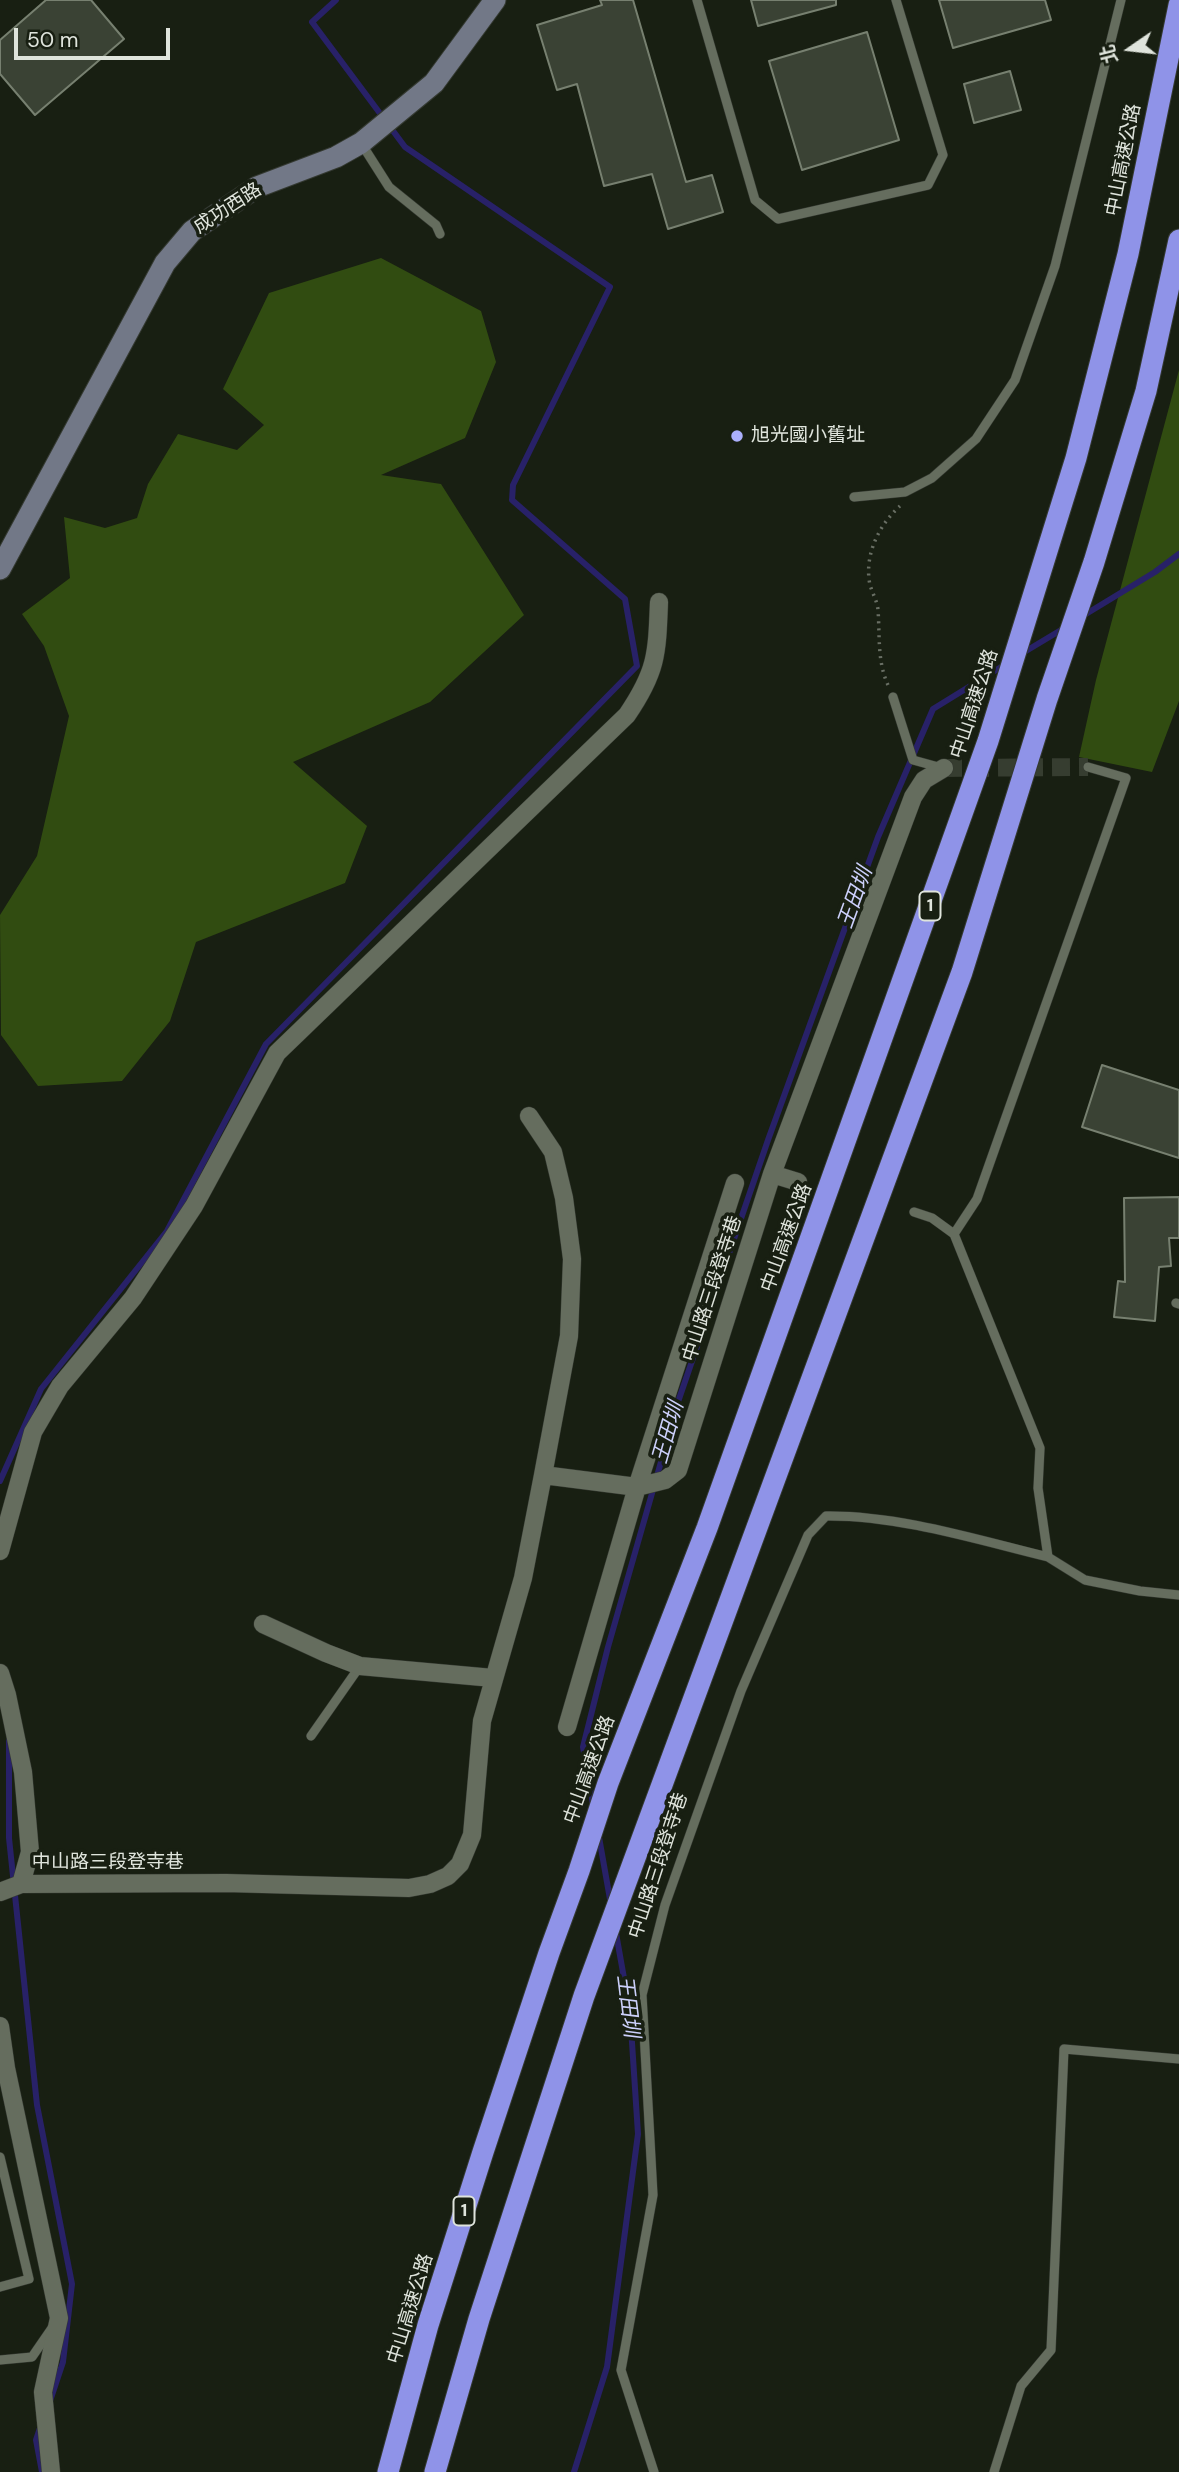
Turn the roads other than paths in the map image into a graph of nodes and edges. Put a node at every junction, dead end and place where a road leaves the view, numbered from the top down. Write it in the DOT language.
graph roads {
  1 [pos="495,0"];
  2 [pos="697,0"];
  3 [pos="896,0"];
  4 [pos="1121,0"];
  5 [pos="1179,5"];
  6 [pos="361,143"];
  7 [pos="440,234"];
  8 [pos="1179,240"];
  9 [pos="854,497"];
  10 [pos="0,569"];
  11 [pos="659,602"];
  12 [pos="893,697"];
  13 [pos="1088,767"];
  14 [pos="944,768"];
  15 [pos="529,1116"];
  16 [pos="772,1174"];
  17 [pos="798,1182"];
  18 [pos="736,1183"];
  19 [pos="914,1212"];
  20 [pos="954,1234"];
  21 [pos="542,1475"];
  22 [pos="637,1487"];
  23 [pos="0,1551"];
  24 [pos="1048,1557"];
  25 [pos="1179,1595"];
  26 [pos="263,1624"];
  27 [pos="360,1666"];
  28 [pos="0,1673"];
  29 [pos="493,1678"];
  30 [pos="567,1727"];
  31 [pos="311,1736"];
  32 [pos="9,1888"];
  33 [pos="0,2026"];
  34 [pos="1179,2059"];
  35 [pos="0,2157"];
  36 [pos="0,2287"];
  37 [pos="59,2318"];
  38 [pos="0,2360"];
  39 [pos="51,2472"];
  40 [pos="388,2472"];
  41 [pos="435,2472"];
  42 [pos="654,2472"];
  43 [pos="994,2472"];
  1 -- 6 [label="street, 成功西路"];
  2 -- 3 [label="lane"];
  4 -- 9 [label="lane"];
  5 -- 40 [label="highway, 中山高速公路 / 1"];
  6 -- 7 [label="lane"];
  6 -- 10 [label="street, 成功西路"];
  8 -- 41 [label="highway"];
  11 -- 23 [label="street"];
  12 -- 14 [label="lane"];
  13 -- 20 [label="lane"];
  14 -- 16 [label="street, 中山路三段登寺巷"];
  15 -- 21 [label="street, 中山路三段登寺巷"];
  16 -- 17 [label="street"];
  16 -- 22 [label="street, 中山路三段登寺巷"];
  18 -- 22 [label="street"];
  19 -- 20 [label="lane"];
  20 -- 24 [label="lane"];
  21 -- 22 [label="street, 中山路三段登寺巷"];
  21 -- 29 [label="street, 中山路三段登寺巷"];
  22 -- 30 [label="street"];
  24 -- 25 [label="lane, 中山路三段登寺巷"];
  24 -- 42 [label="lane, 中山路三段登寺巷"];
  26 -- 27 [label="street"];
  27 -- 29 [label="street"];
  27 -- 31 [label="lane"];
  28 -- 32 [label="street"];
  29 -- 32 [label="street, 中山路三段登寺巷"];
  33 -- 37 [label="street"];
  34 -- 43 [label="lane"];
  35 -- 36 [label="lane"];
  37 -- 38 [label="lane"];
  37 -- 39 [label="street"];
}
